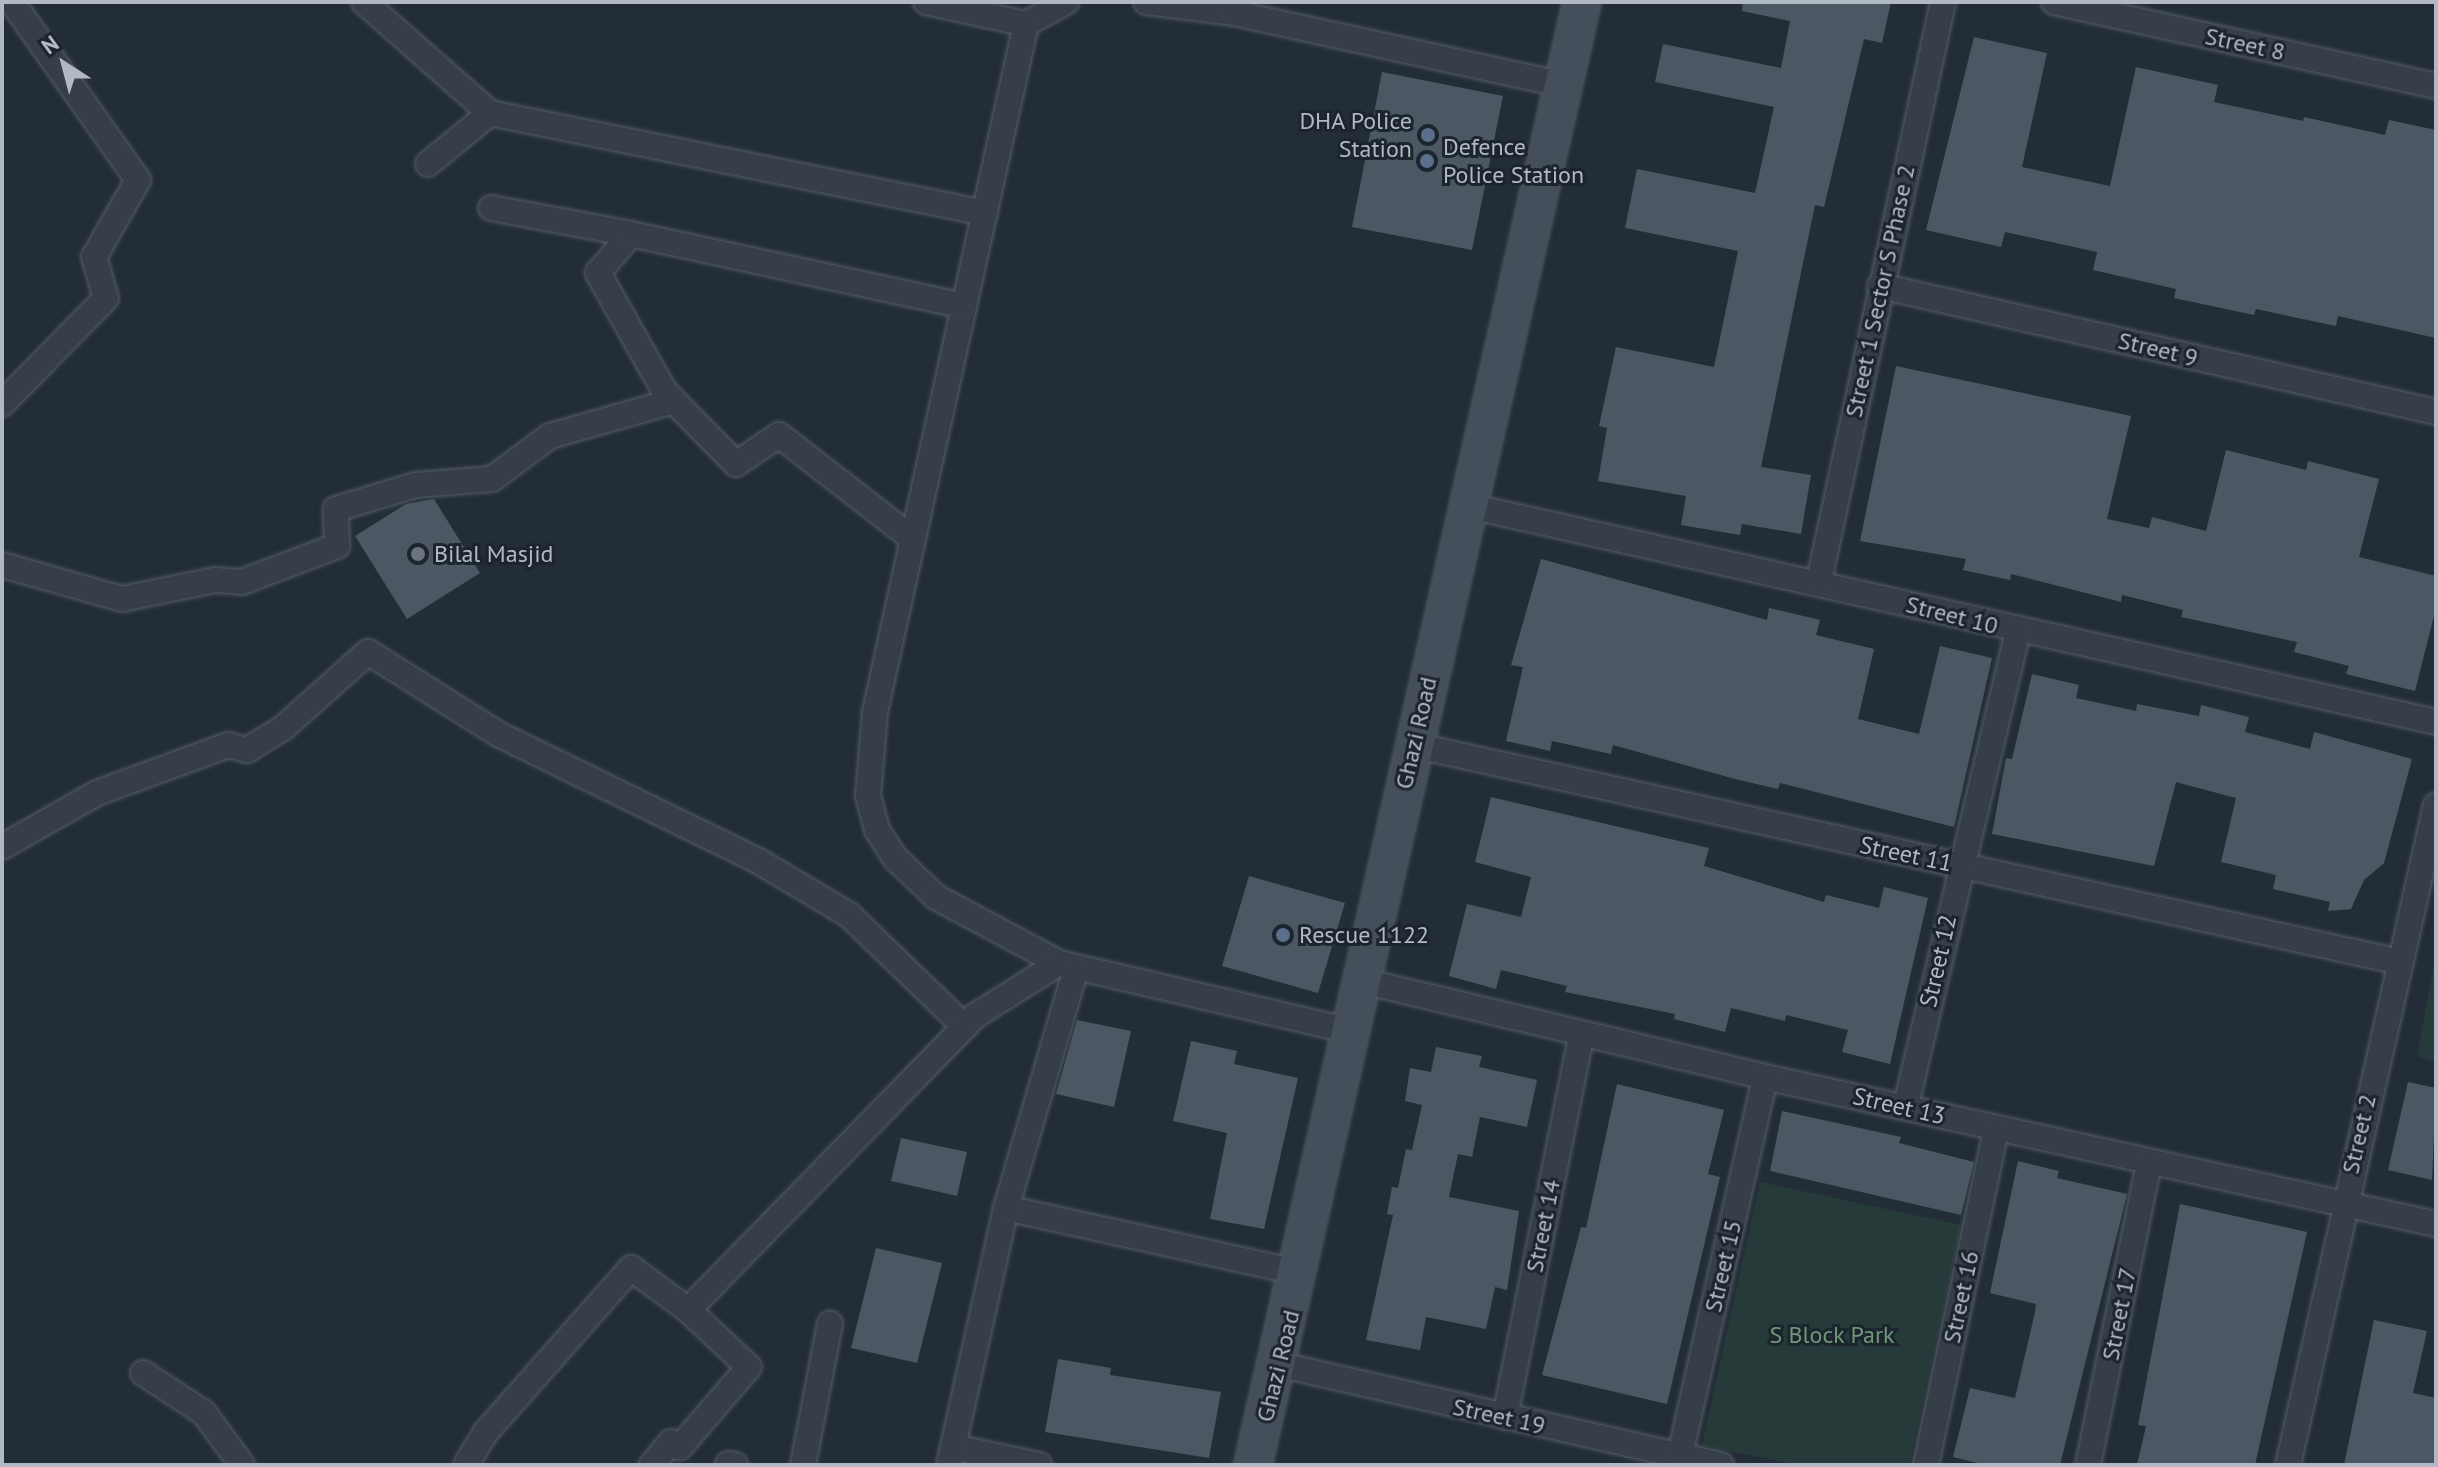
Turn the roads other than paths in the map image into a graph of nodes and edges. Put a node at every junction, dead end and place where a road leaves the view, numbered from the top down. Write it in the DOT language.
graph roads {
  1 [pos="12,2"];
  2 [pos="364,2"];
  3 [pos="926,2"];
  4 [pos="1066,2"];
  5 [pos="1146,2"];
  6 [pos="1582,2"];
  7 [pos="1943,2"];
  8 [pos="2054,2"];
  9 [pos="1235,7"];
  10 [pos="1026,24"];
  11 [pos="1565,85"];
  12 [pos="2436,86"];
  13 [pos="490,113"];
  14 [pos="428,164"];
  15 [pos="491,208"];
  16 [pos="985,213"];
  17 [pos="631,234"];
  18 [pos="1880,286"];
  19 [pos="964,306"];
  20 [pos="674,401"];
  21 [pos="2,404"];
  22 [pos="2436,412"];
  23 [pos="1469,506"];
  24 [pos="913,539"];
  25 [pos="2,565"];
  26 [pos="1819,581"];
  27 [pos="2018,631"];
  28 [pos="2436,722"];
  29 [pos="1413,745"];
  30 [pos="2436,805"];
  31 [pos="2,847"];
  32 [pos="1959,866"];
  33 [pos="2400,962"];
  34 [pos="1068,966"];
  35 [pos="1363,981"];
  36 [pos="965,1027"];
  37 [pos="1352,1031"];
  38 [pos="1581,1035"];
  39 [pos="1765,1077"];
  40 [pos="1906,1105"];
  41 [pos="1996,1129"];
  42 [pos="2149,1163"];
  43 [pos="2343,1205"];
  44 [pos="1006,1208"];
  45 [pos="2436,1224"];
  46 [pos="1301,1273"];
  47 [pos="688,1310"];
  48 [pos="830,1324"];
  49 [pos="1277,1364"];
  50 [pos="143,1373"];
  51 [pos="1505,1417"];
  52 [pos="1680,1455"];
  53 [pos="952,1456"];
  54 [pos="242,1465"];
  55 [pos="466,1465"];
  56 [pos="652,1465"];
  57 [pos="803,1465"];
  58 [pos="1039,1465"];
  59 [pos="1253,1465"];
  60 [pos="1721,1465"];
  61 [pos="1926,1465"];
  62 [pos="2088,1465"];
  63 [pos="2288,1465"];
  1 -- 21 [label="street"];
  2 -- 13 [label="street"];
  3 -- 10 [label="street"];
  4 -- 10 [label="street"];
  5 -- 9 [label="street"];
  6 -- 11 [label="main road, Ghazi Road"];
  7 -- 18 [label="street, Street 1 Sector S Phase 2"];
  8 -- 12 [label="street, Street 8"];
  9 -- 11 [label="street"];
  10 -- 16 [label="street"];
  11 -- 23 [label="main road, Ghazi Road"];
  13 -- 14 [label="street"];
  13 -- 16 [label="street"];
  15 -- 17 [label="street"];
  16 -- 19 [label="street"];
  17 -- 19 [label="street"];
  17 -- 20 [label="street"];
  18 -- 22 [label="street, Street 9"];
  18 -- 26 [label="street, Street 1 Sector S Phase 2"];
  19 -- 24 [label="street"];
  20 -- 24 [label="street"];
  20 -- 25 [label="street"];
  23 -- 26 [label="street, Street 10"];
  23 -- 29 [label="main road, Ghazi Road"];
  24 -- 34 [label="street"];
  26 -- 27 [label="street, Street 10"];
  27 -- 28 [label="street, Street 10"];
  27 -- 32 [label="street, Street 12"];
  29 -- 32 [label="street, Street 11"];
  29 -- 35 [label="main road, Ghazi Road"];
  30 -- 33 [label="street, Street 2"];
  31 -- 36 [label="street"];
  32 -- 33 [label="street, Street 11"];
  32 -- 40 [label="street, Street 12"];
  33 -- 43 [label="street, Street 2"];
  34 -- 36 [label="street"];
  34 -- 37 [label="street"];
  34 -- 44 [label="street"];
  35 -- 37 [label="main road, Ghazi Road"];
  35 -- 38 [label="street, Street 13"];
  36 -- 47 [label="street"];
  37 -- 46 [label="main road, Ghazi Road"];
  38 -- 39 [label="street, Street 13"];
  38 -- 51 [label="street, Street 14"];
  39 -- 40 [label="street, Street 13"];
  39 -- 52 [label="street, Street 15"];
  40 -- 41 [label="street, Street 13"];
  41 -- 42 [label="street, Street 13"];
  41 -- 61 [label="street, Street 16"];
  42 -- 43 [label="street, Street 13"];
  42 -- 62 [label="street, Street 17"];
  43 -- 45 [label="street, Street 13"];
  43 -- 63 [label="street, Street 2"];
  44 -- 46 [label="street"];
  44 -- 53 [label="street"];
  46 -- 49 [label="main road, Ghazi Road"];
  47 -- 55 [label="street"];
  47 -- 56 [label="street"];
  48 -- 57 [label="street"];
  49 -- 51 [label="street, Street 19"];
  49 -- 59 [label="main road, Ghazi Road"];
  50 -- 54 [label="street"];
  51 -- 52 [label="street, Street 19"];
  52 -- 60 [label="street, Street 19"];
  53 -- 58 [label="street"];
}
